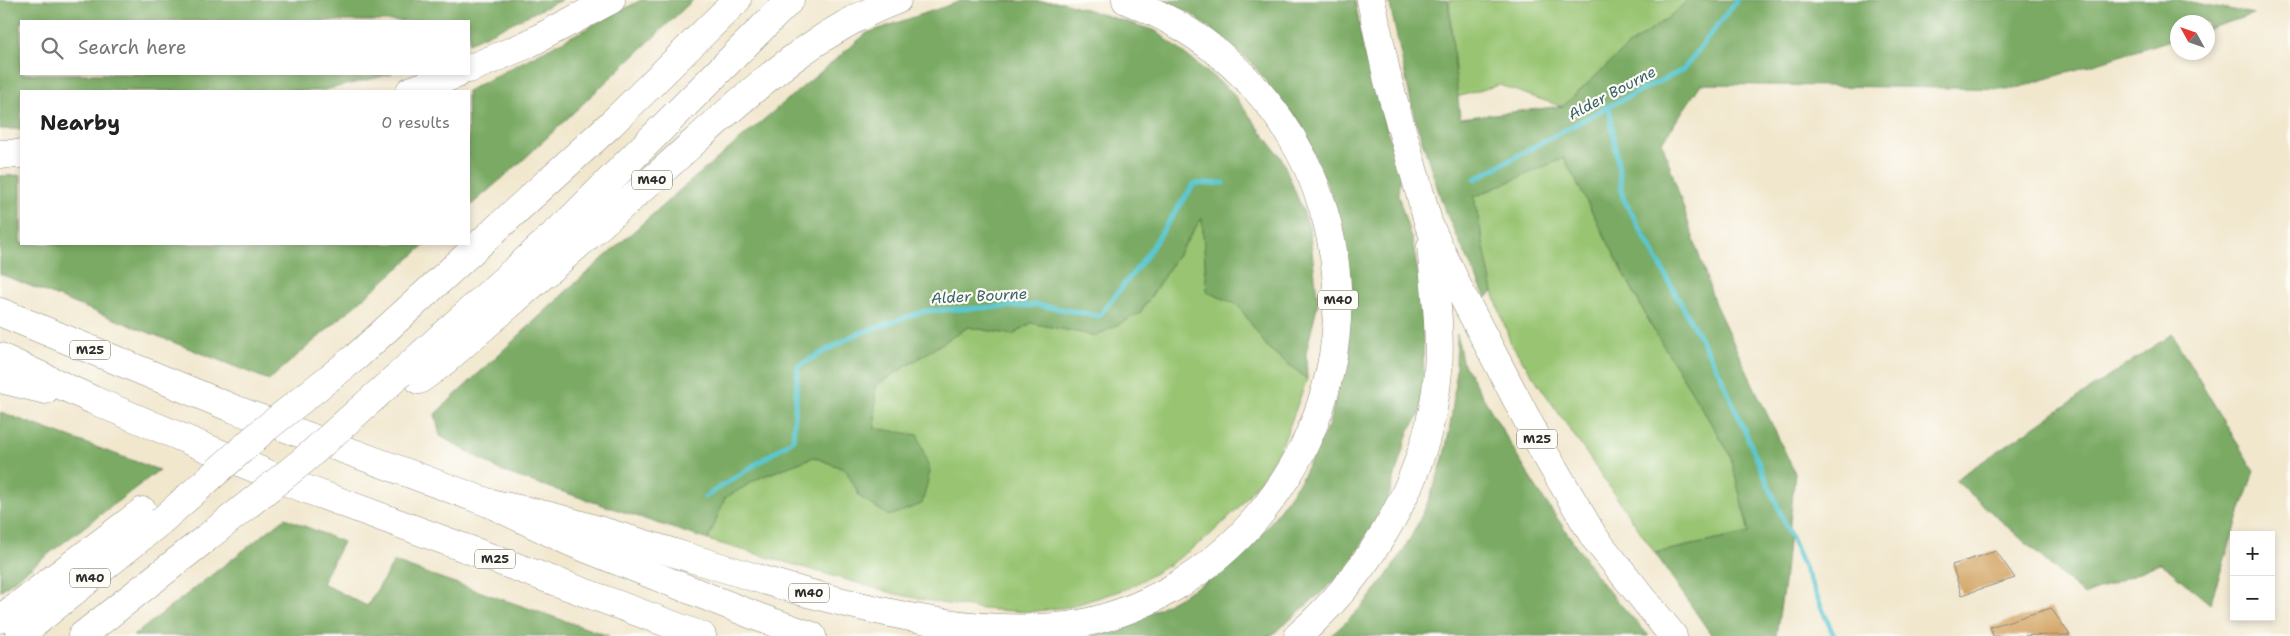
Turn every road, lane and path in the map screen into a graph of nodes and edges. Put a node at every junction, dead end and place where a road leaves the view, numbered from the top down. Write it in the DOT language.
graph roads {
  1 [pos="612,0"];
  2 [pos="737,0"];
  3 [pos="790,0"];
  4 [pos="898,0"];
  5 [pos="1126,0"];
  6 [pos="1371,0"];
  7 [pos="470,69"];
  8 [pos="454,75"];
  9 [pos="413,90"];
  10 [pos="0,154"];
  11 [pos="20,154"];
  12 [pos="1429,225"];
  13 [pos="0,312"];
  14 [pos="0,357"];
  15 [pos="410,376"];
  16 [pos="0,379"];
  17 [pos="93,400"];
  18 [pos="490,503"];
  19 [pos="152,516"];
  20 [pos="0,619"];
  21 [pos="19,636"];
  22 [pos="82,636"];
  23 [pos="702,636"];
  24 [pos="812,636"];
  25 [pos="1298,636"];
  26 [pos="1673,636"];
  1 -- 7 [label="highway"];
  2 -- 19 [label="highway, M40, bridge"];
  3 -- 15 [label="highway, M40"];
  4 -- 15 [label="highway, M40"];
  5 -- 18 [label="highway, M40"];
  6 -- 12 [label="highway, M25"];
  8 -- 9 [label="highway"];
  10 -- 11 [label="highway"];
  12 -- 25 [label="highway, M25"];
  12 -- 26 [label="highway, M25"];
  13 -- 18 [label="highway, M25"];
  14 -- 17 [label="highway, M25"];
  15 -- 22 [label="highway, M40, bridge"];
  16 -- 17 [label="highway"];
  17 -- 23 [label="highway, M25"];
  18 -- 24 [label="highway, M25"];
  19 -- 20 [label="highway, M40"];
  19 -- 21 [label="highway, M40"];
}
